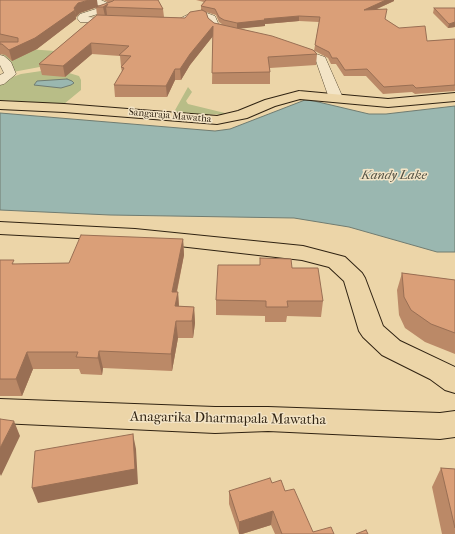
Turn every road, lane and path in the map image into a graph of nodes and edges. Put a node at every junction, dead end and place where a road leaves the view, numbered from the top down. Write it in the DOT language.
graph roads {
  1 [pos="95,1"];
  2 [pos="132,23"];
  3 [pos="172,23"];
  4 [pos="248,36"];
  5 [pos="282,45"];
  6 [pos="0,58"];
  7 [pos="0,81"];
  8 [pos="455,97"];
  9 [pos="336,98"];
  10 [pos="0,105"];
  11 [pos="0,228"];
  12 [pos="455,382"];
  13 [pos="0,412"];
  14 [pos="455,424"];
  1 -- 2 [label="street"];
  3 -- 4 [label="street"];
  5 -- 9 [label="street"];
  6 -- 7 [label="street"];
  8 -- 9 [label="main road, Sangaraja Mawatha"];
  9 -- 10 [label="main road, Sangaraja Mawatha"];
  11 -- 12 [label="main road"];
  13 -- 14 [label="main road, Anagarika Dharmapala Mawatha"];
}
